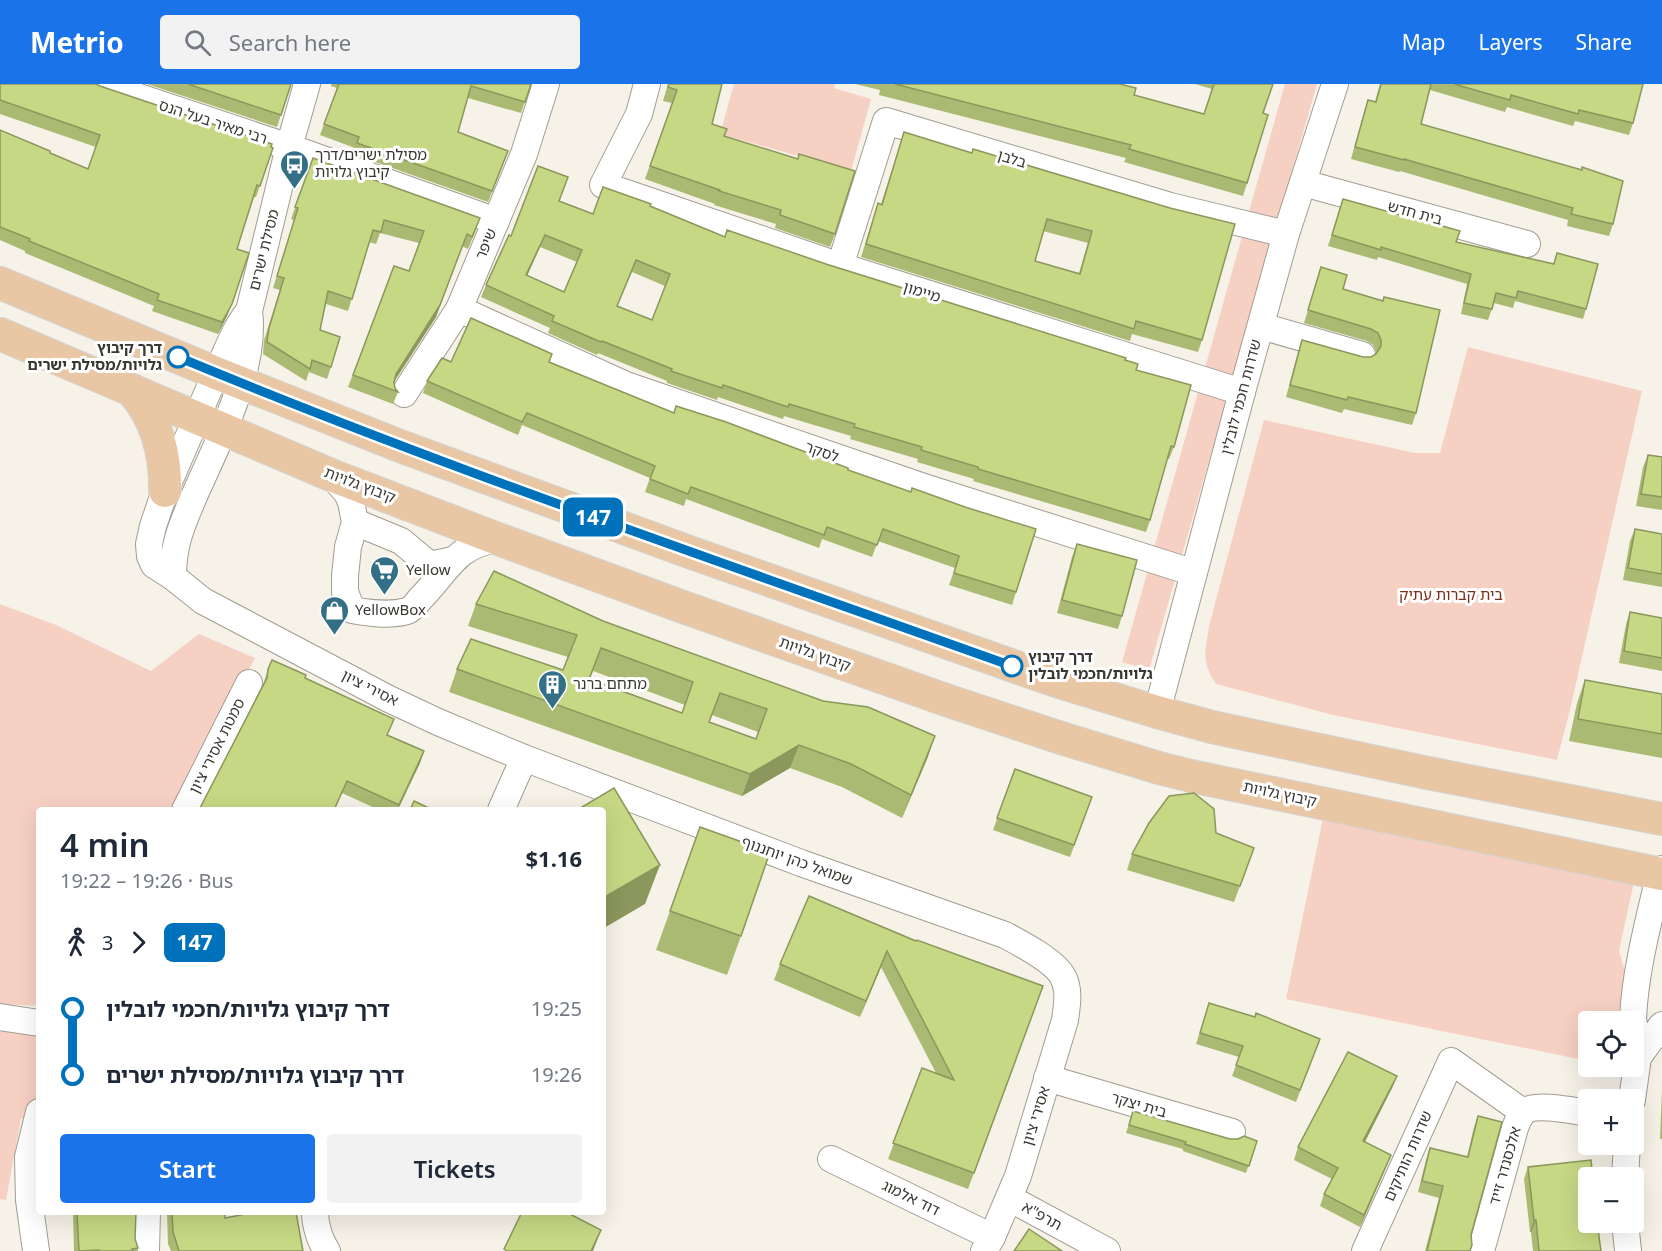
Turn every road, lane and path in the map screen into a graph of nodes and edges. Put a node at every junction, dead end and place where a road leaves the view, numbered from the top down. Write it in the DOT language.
graph roads {
  1 [pos="100,84"];
  2 [pos="307,84"];
  3 [pos="546,84"];
  4 [pos="647,84"];
  5 [pos="1335,84"];
  6 [pos="289,147"];
  7 [pos="1303,183"];
  8 [pos="496,221"];
  9 [pos="1286,234"];
  10 [pos="1527,244"];
  11 [pos="840,266"];
  12 [pos="0,283"];
  13 [pos="459,309"];
  14 [pos="1261,326"];
  15 [pos="0,334"];
  16 [pos="1362,355"];
  17 [pos="229,377"];
  18 [pos="130,389"];
  19 [pos="1242,392"];
  20 [pos="404,394"];
  21 [pos="210,424"];
  22 [pos="331,475"];
  23 [pos="165,491"];
  24 [pos="355,522"];
  25 [pos="498,539"];
  26 [pos="453,560"];
  27 [pos="1194,572"];
  28 [pos="172,577"];
  29 [pos="249,683"];
  30 [pos="1157,712"];
  31 [pos="524,758"];
  32 [pos="187,807"];
  33 [pos="502,807"];
  34 [pos="1662,819"];
  35 [pos="1661,872"];
  36 [pos="1062,975"];
  37 [pos="1634,1011"];
  38 [pos="0,1017"];
  39 [pos="36,1023"];
  40 [pos="1662,1025"];
  41 [pos="1650,1058"];
  42 [pos="1047,1078"];
  43 [pos="1637,1089"];
  44 [pos="1523,1112"];
  45 [pos="1578,1112"];
  46 [pos="36,1124"];
  47 [pos="1232,1132"];
  48 [pos="831,1159"];
  49 [pos="1009,1198"];
  50 [pos="147,1215"];
  51 [pos="315,1215"];
  52 [pos="1626,1233"];
  53 [pos="988,1244"];
  54 [pos="36,1251"];
  55 [pos="147,1251"];
  56 [pos="327,1251"];
  57 [pos="1107,1251"];
  58 [pos="1365,1251"];
  59 [pos="1481,1251"];
  60 [pos="1628,1251"];
  1 -- 6 [label="street, רבי מאיר בעל הנס"];
  2 -- 6 [label="street, מסילת ישרים"];
  3 -- 8 [label="street, שיפר"];
  4 -- 11 [label="street, מיימון"];
  5 -- 7 [label="street, שדרות חכמי לובלין"];
  6 -- 8 [label="street, רבי מאיר בעל הנס"];
  6 -- 17 [label="street, מסילת ישרים"];
  7 -- 9 [label="street, שדרות חכמי לובלין"];
  7 -- 10 [label="street, בית חדש"];
  8 -- 13 [label="street, שיפר"];
  9 -- 11 [label="street, בלבן"];
  9 -- 14 [label="street, שדרות חכמי לובלין"];
  11 -- 19 [label="street, מיימון"];
  12 -- 17 [label="main road"];
  13 -- 20 [label="street, שיפר"];
  13 -- 27 [label="street, לסקר"];
  14 -- 16 [label="street"];
  14 -- 19 [label="street, שדרות חכמי לובלין"];
  15 -- 18 [label="main road, קיבוץ גלויות"];
  17 -- 21 [label="street, מסילת ישרים"];
  17 -- 30 [label="main road"];
  18 -- 21 [label="main road, קיבוץ גלויות"];
  18 -- 23 [label="main road"];
  19 -- 27 [label="street, שדרות חכמי לובלין"];
  21 -- 22 [label="main road, קיבוץ גלויות"];
  21 -- 23 [label="street, אסירי ציון"];
  21 -- 28 [label="street"];
  22 -- 24 [label="street"];
  22 -- 25 [label="main road, קיבוץ גלויות"];
  23 -- 28 [label="street, אסירי ציון"];
  24 -- 26 [label="street"];
  24 -- 26 [label="street"];
  25 -- 26 [label="street"];
  25 -- 35 [label="main road, קיבוץ גלויות"];
  27 -- 30 [label="street, שדרות חכמי לובלין"];
  28 -- 31 [label="street, אסירי ציון"];
  29 -- 32 [label="street, סמטת אסירי ציון"];
  30 -- 34 [label="main road"];
  31 -- 33 [label="street"];
  31 -- 36 [label="street, שמואל כהן יוחננוף"];
  35 -- 37 [label="street"];
  36 -- 42 [label="street, אסירי ציון"];
  38 -- 39 [label="street"];
  40 -- 41 [label="street"];
  41 -- 43 [label="street"];
  42 -- 47 [label="street, בית יצקר"];
  42 -- 49 [label="street, אסירי ציון"];
  44 -- 45 [label="street, אלכסנדר זייד"];
  44 -- 58 [label="street, שדרות הותיקים"];
  44 -- 59 [label="street, אלכסנדר זייד"];
  46 -- 54 [label="street"];
  48 -- 53 [label="street, דוד אלמוג"];
  49 -- 53 [label="street, אסירי ציון"];
  49 -- 57 [label="street, תרפ\"א"];
  50 -- 55 [label="street"];
  51 -- 56 [label="street"];
  52 -- 60 [label="street"];
}
